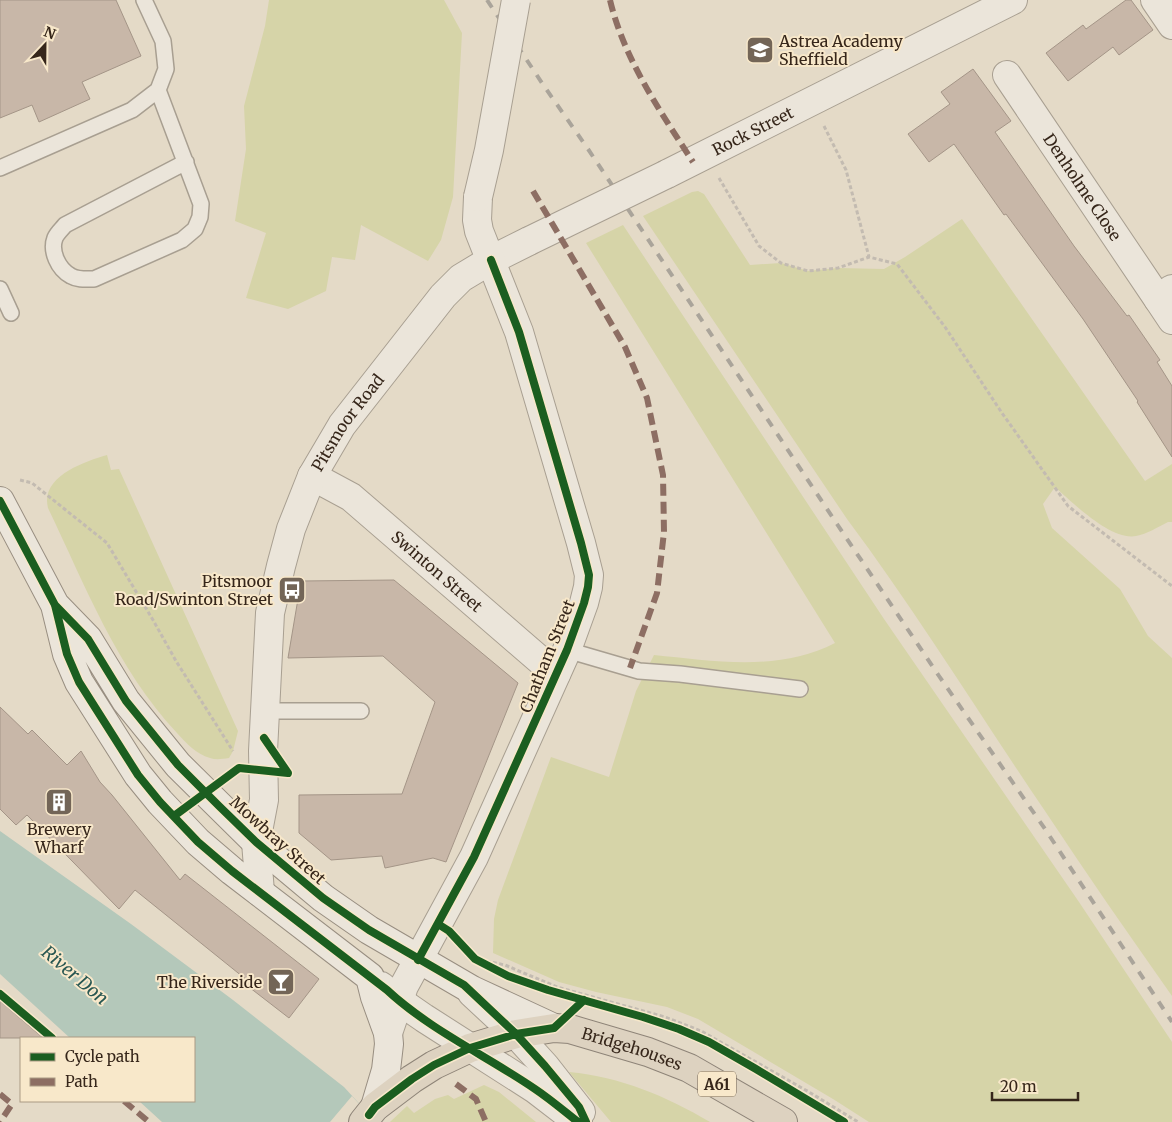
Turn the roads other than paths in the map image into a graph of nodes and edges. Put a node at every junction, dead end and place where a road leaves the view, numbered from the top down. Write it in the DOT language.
graph roads {
  1 [pos="144,0"];
  2 [pos="516,0"];
  3 [pos="1013,0"];
  4 [pos="1155,0"];
  5 [pos="1172,25"];
  6 [pos="1007,75"];
  7 [pos="158,90"];
  8 [pos="186,162"];
  9 [pos="0,168"];
  10 [pos="491,260"];
  11 [pos="0,289"];
  12 [pos="1167,303"];
  13 [pos="11,313"];
  14 [pos="312,476"];
  15 [pos="0,501"];
  16 [pos="55,606"];
  17 [pos="567,650"];
  18 [pos="556,674"];
  19 [pos="800,689"];
  20 [pos="265,711"];
  21 [pos="361,711"];
  22 [pos="256,842"];
  23 [pos="260,892"];
  24 [pos="418,960"];
  25 [pos="370,977"];
  26 [pos="464,985"];
  27 [pos="398,1000"];
  28 [pos="554,1028"];
  29 [pos="388,1032"];
  30 [pos="516,1034"];
  31 [pos="470,1048"];
  32 [pos="369,1115"];
  33 [pos="578,1122"];
  34 [pos="586,1122"];
  35 [pos="783,1122"];
  1 -- 7 [label="lane"];
  2 -- 10 [label="street, bridge"];
  3 -- 10 [label="street, Rock Street, bridge"];
  4 -- 5 [label="street"];
  6 -- 12 [label="street, Denholme Close"];
  7 -- 8 [label="lane"];
  7 -- 9 [label="lane"];
  8 -- 8 [label="lane"];
  10 -- 14 [label="street, Pitsmoor Road"];
  10 -- 17 [label="street, Chatham Street"];
  11 -- 13 [label="lane"];
  14 -- 18 [label="street, Swinton Street"];
  14 -- 20 [label="street, Pitsmoor Road"];
  15 -- 16 [label="street, Mowbray Street"];
  16 -- 22 [label="street, Mowbray Street"];
  16 -- 23 [label="street, Mowbray Street"];
  17 -- 18 [label="street, Chatham Street"];
  17 -- 19 [label="lane"];
  18 -- 24 [label="street, Chatham Street"];
  20 -- 21 [label="lane"];
  20 -- 22 [label="street, Pitsmoor Road"];
  22 -- 23 [label="street, Pitsmoor Road"];
  22 -- 24 [label="street, Mowbray Street"];
  23 -- 25 [label="street, Mowbray Street"];
  24 -- 26 [label="street, Mowbray Street"];
  24 -- 27 [label="street, Chatham Street"];
  25 -- 27 [label="street, Mowbray Street"];
  25 -- 29 [label="street"];
  26 -- 28 [label="street, Mowbray Street"];
  26 -- 30 [label="street"];
  27 -- 29 [label="street, Chatham Street"];
  27 -- 31 [label="street, Mowbray Street"];
  28 -- 30 [label="highway, Bridgehouses / A61"];
  28 -- 35 [label="highway, Bridgehouses / A61"];
  29 -- 32 [label="street"];
  30 -- 31 [label="highway, Bridgehouses / A61"];
  30 -- 34 [label="street"];
  31 -- 32 [label="highway, Bridgehouses / A61"];
  31 -- 33 [label="street, Mowbray Street"];
}
